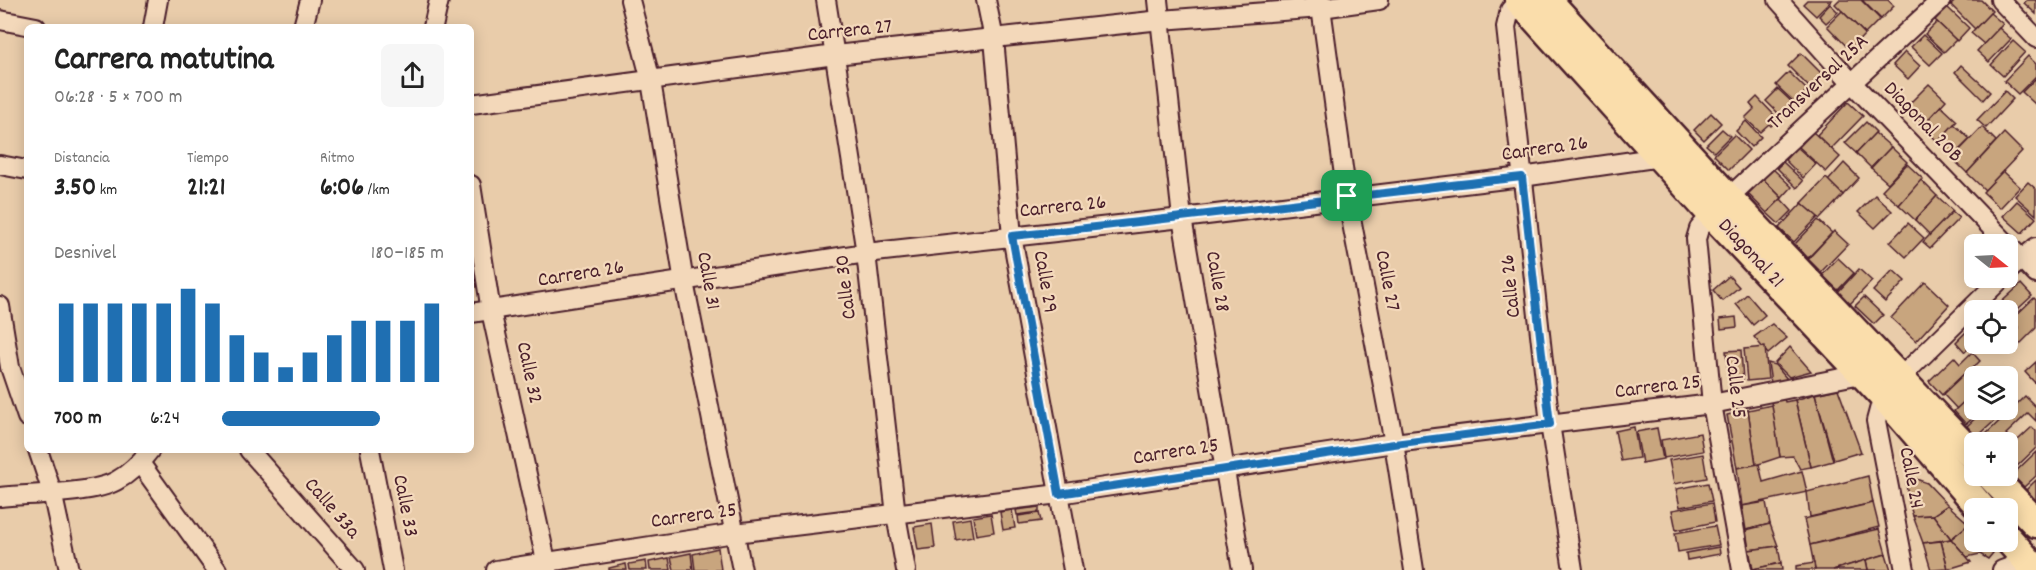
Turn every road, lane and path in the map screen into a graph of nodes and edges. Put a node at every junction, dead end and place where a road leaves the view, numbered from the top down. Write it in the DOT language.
graph roads {
  1 [pos="158,0"];
  2 [pos="310,0"];
  3 [pos="439,0"];
  4 [pos="630,0"];
  5 [pos="826,0"];
  6 [pos="986,0"];
  7 [pos="1158,0"];
  8 [pos="1379,0"];
  9 [pos="1519,0"];
  10 [pos="1778,0"];
  11 [pos="1941,0"];
  12 [pos="2000,0"];
  13 [pos="1548,1"];
  14 [pos="1321,4"];
  15 [pos="0,20"];
  16 [pos="1161,20"];
  17 [pos="154,24"];
  18 [pos="304,24"];
  19 [pos="434,24"];
  20 [pos="24,25"];
  21 [pos="2036,38"];
  22 [pos="993,39"];
  23 [pos="835,55"];
  24 [pos="651,81"];
  25 [pos="1852,83"];
  26 [pos="474,104"];
  27 [pos="1661,157"];
  28 [pos="0,165"];
  29 [pos="24,169"];
  30 [pos="1522,177"];
  31 [pos="1347,196"];
  32 [pos="474,203"];
  33 [pos="1720,206"];
  34 [pos="1182,218"];
  35 [pos="1012,236"];
  36 [pos="2036,247"];
  37 [pos="866,253"];
  38 [pos="2023,260"];
  39 [pos="2018,264"];
  40 [pos="2036,274"];
  41 [pos="684,282"];
  42 [pos="1992,288"];
  43 [pos="0,306"];
  44 [pos="491,311"];
  45 [pos="474,313"];
  46 [pos="12,366"];
  47 [pos="1862,374"];
  48 [pos="1891,386"];
  49 [pos="1712,404"];
  50 [pos="24,407"];
  51 [pos="1550,424"];
  52 [pos="1394,444"];
  53 [pos="1964,448"];
  54 [pos="39,453"];
  55 [pos="252,453"];
  56 [pos="371,453"];
  57 [pos="145,456"];
  58 [pos="1225,468"];
  59 [pos="2001,486"];
  60 [pos="52,492"];
  61 [pos="1059,494"];
  62 [pos="0,497"];
  63 [pos="1974,498"];
  64 [pos="896,515"];
  65 [pos="2036,523"];
  66 [pos="735,533"];
  67 [pos="2014,552"];
  68 [pos="547,566"];
  69 [pos="2021,567"];
  70 [pos="69,570"];
  71 [pos="218,570"];
  72 [pos="355,570"];
  73 [pos="393,570"];
  74 [pos="496,570"];
  75 [pos="742,570"];
  76 [pos="906,570"];
  77 [pos="1074,570"];
  78 [pos="1242,570"];
  79 [pos="1414,570"];
  80 [pos="1573,570"];
  81 [pos="1742,570"];
  82 [pos="1905,570"];
  1 -- 17 [label="street"];
  2 -- 18 [label="street"];
  3 -- 19 [label="street"];
  4 -- 24 [label="street, Calle 31"];
  5 -- 23 [label="street, Calle 30"];
  6 -- 22 [label="street, Calle 29"];
  7 -- 16 [label="street, Calle 28"];
  8 -- 14 [label="street, Carrera 27"];
  9 -- 27 [label="highway, Diagonal 21"];
  9 -- 30 [label="street, Calle 26"];
  10 -- 25 [label="street, Diagonal 20B"];
  11 -- 25 [label="street, Transversal 25A"];
  12 -- 21 [label="street"];
  13 -- 33 [label="highway, Diagonal 21"];
  14 -- 16 [label="street, Carrera 27"];
  14 -- 31 [label="street, Calle 27"];
  15 -- 20 [label="street"];
  16 -- 22 [label="street, Carrera 27"];
  16 -- 34 [label="street, Calle 28"];
  22 -- 23 [label="street, Carrera 27"];
  22 -- 35 [label="street, Calle 29"];
  23 -- 24 [label="street, Carrera 27"];
  23 -- 37 [label="street, Calle 30"];
  24 -- 26 [label="street, Carrera 27"];
  24 -- 41 [label="street, Calle 31"];
  25 -- 33 [label="street, Transversal 25A"];
  25 -- 38 [label="street, Diagonal 20B"];
  27 -- 30 [label="street, Carrera 26"];
  27 -- 33 [label="highway, Diagonal 21"];
  28 -- 29 [label="street"];
  30 -- 31 [label="street, Carrera 26"];
  30 -- 51 [label="street, Calle 26"];
  31 -- 34 [label="street, Carrera 26"];
  31 -- 52 [label="street, Calle 27"];
  32 -- 44 [label="street, Calle 32"];
  33 -- 47 [label="highway, Diagonal 21"];
  33 -- 48 [label="highway, Diagonal 21"];
  33 -- 49 [label="street, Calle 25"];
  34 -- 35 [label="street, Carrera 26"];
  34 -- 58 [label="street, Calle 28"];
  35 -- 37 [label="street, Carrera 26"];
  35 -- 61 [label="street, Calle 29"];
  36 -- 38 [label="street"];
  37 -- 41 [label="street, Carrera 26"];
  37 -- 64 [label="street, Calle 30"];
  38 -- 39 [label="street"];
  38 -- 40 [label="street, Diagonal 20B"];
  41 -- 44 [label="street, Carrera 26"];
  41 -- 66 [label="street, Calle 31"];
  42 -- 48 [label="street"];
  43 -- 46 [label="street"];
  44 -- 45 [label="street, Carrera 26"];
  44 -- 68 [label="street, Calle 32"];
  46 -- 50 [label="street"];
  47 -- 48 [label="highway, Diagonal 21"];
  47 -- 49 [label="street, Carrera 25"];
  48 -- 53 [label="highway, Diagonal 21"];
  48 -- 63 [label="highway, Diagonal 21"];
  48 -- 82 [label="street, Calle 24"];
  49 -- 51 [label="street, Carrera 25"];
  49 -- 81 [label="street, Calle 25"];
  51 -- 52 [label="street, Carrera 25"];
  51 -- 80 [label="street, Calle 26"];
  52 -- 58 [label="street, Carrera 25"];
  52 -- 79 [label="street, Calle 27"];
  54 -- 60 [label="street"];
  55 -- 72 [label="street, Calle 33a"];
  56 -- 73 [label="street, Calle 33"];
  57 -- 60 [label="street"];
  57 -- 71 [label="street"];
  58 -- 61 [label="street, Carrera 25"];
  58 -- 78 [label="street, Calle 28"];
  59 -- 65 [label="highway"];
  60 -- 62 [label="street"];
  60 -- 70 [label="street"];
  61 -- 64 [label="street, Carrera 25"];
  61 -- 77 [label="street, Calle 29"];
  64 -- 66 [label="street, Carrera 25"];
  64 -- 76 [label="street, Calle 30"];
  66 -- 68 [label="street, Carrera 25"];
  66 -- 75 [label="street, Calle 31"];
  67 -- 69 [label="highway"];
  68 -- 74 [label="street, Carrera 25"];
}
